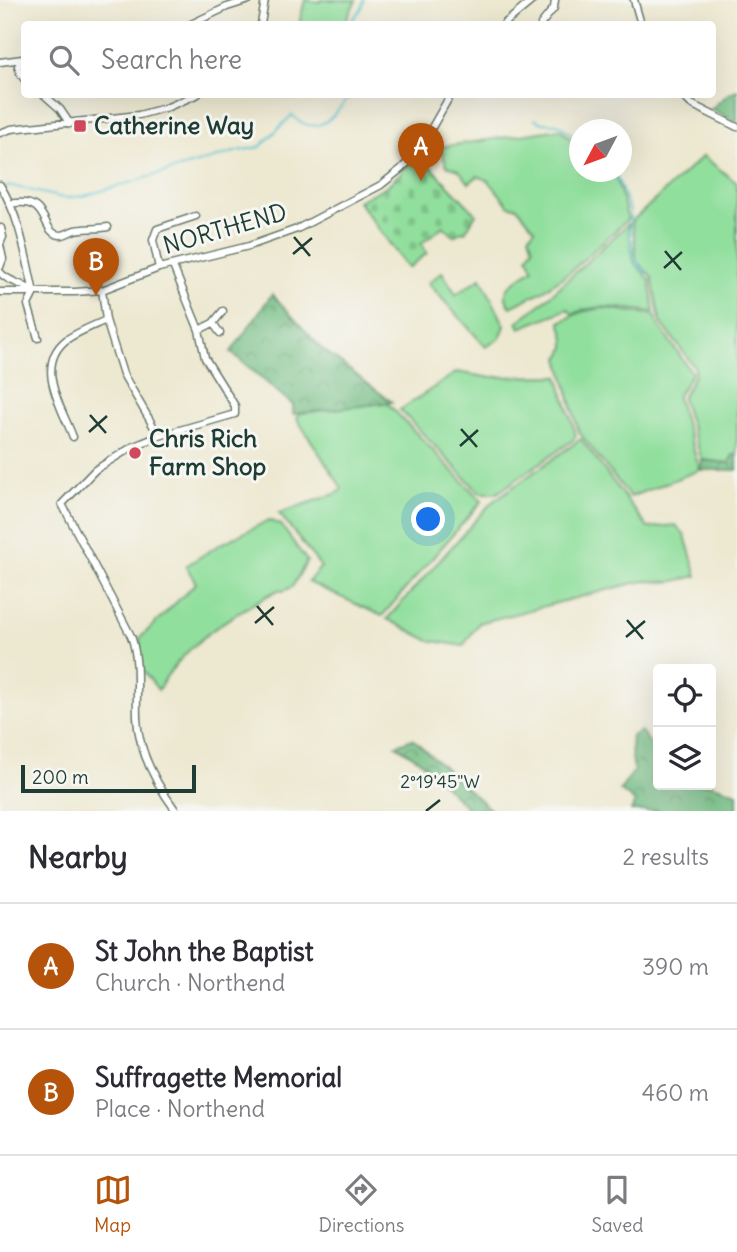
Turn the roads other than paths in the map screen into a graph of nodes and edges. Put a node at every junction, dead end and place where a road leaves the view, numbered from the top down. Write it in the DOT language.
graph roads {
  1 [pos="249,0"];
  2 [pos="265,0"];
  3 [pos="533,0"];
  4 [pos="555,0"];
  5 [pos="634,0"];
  6 [pos="197,21"];
  7 [pos="262,21"];
  8 [pos="508,21"];
  9 [pos="544,21"];
  10 [pos="640,21"];
  11 [pos="21,59"];
  12 [pos="0,62"];
  13 [pos="48,98"];
  14 [pos="189,98"];
  15 [pos="449,98"];
  16 [pos="685,98"];
  17 [pos="70,124"];
  18 [pos="737,127"];
  19 [pos="0,133"];
  20 [pos="1,186"];
  21 [pos="10,204"];
  22 [pos="196,216"];
  23 [pos="108,227"];
  24 [pos="1,228"];
  25 [pos="0,245"];
  26 [pos="173,266"];
  27 [pos="0,267"];
  28 [pos="159,268"];
  29 [pos="0,272"];
  30 [pos="102,290"];
  31 [pos="0,292"];
  32 [pos="34,293"];
  33 [pos="223,311"];
  34 [pos="106,320"];
  35 [pos="213,323"];
  36 [pos="199,330"];
  37 [pos="219,333"];
  38 [pos="38,338"];
  39 [pos="159,436"];
  40 [pos="73,437"];
  41 [pos="176,811"];
  1 -- 6 [label="street"];
  2 -- 7 [label="street"];
  3 -- 8 [label="street"];
  4 -- 9 [label="street"];
  5 -- 10 [label="street"];
  11 -- 12 [label="street"];
  13 -- 17 [label="street"];
  14 -- 17 [label="street"];
  15 -- 26 [label="street, NORTHEND"];
  16 -- 18 [label="street"];
  17 -- 19 [label="street"];
  20 -- 21 [label="street"];
  21 -- 23 [label="street"];
  21 -- 32 [label="street"];
  22 -- 28 [label="street"];
  24 -- 25 [label="street"];
  25 -- 27 [label="street"];
  26 -- 28 [label="street, NORTHEND"];
  26 -- 36 [label="street"];
  28 -- 30 [label="street, NORTHEND"];
  29 -- 32 [label="street"];
  30 -- 32 [label="street, NORTHEND"];
  30 -- 34 [label="street"];
  31 -- 32 [label="street, NORTHEND"];
  32 -- 38 [label="street"];
  33 -- 35 [label="street"];
  34 -- 39 [label="street"];
  34 -- 40 [label="street"];
  35 -- 36 [label="street"];
  35 -- 37 [label="street"];
  36 -- 39 [label="street"];
  39 -- 41 [label="street"];
}
